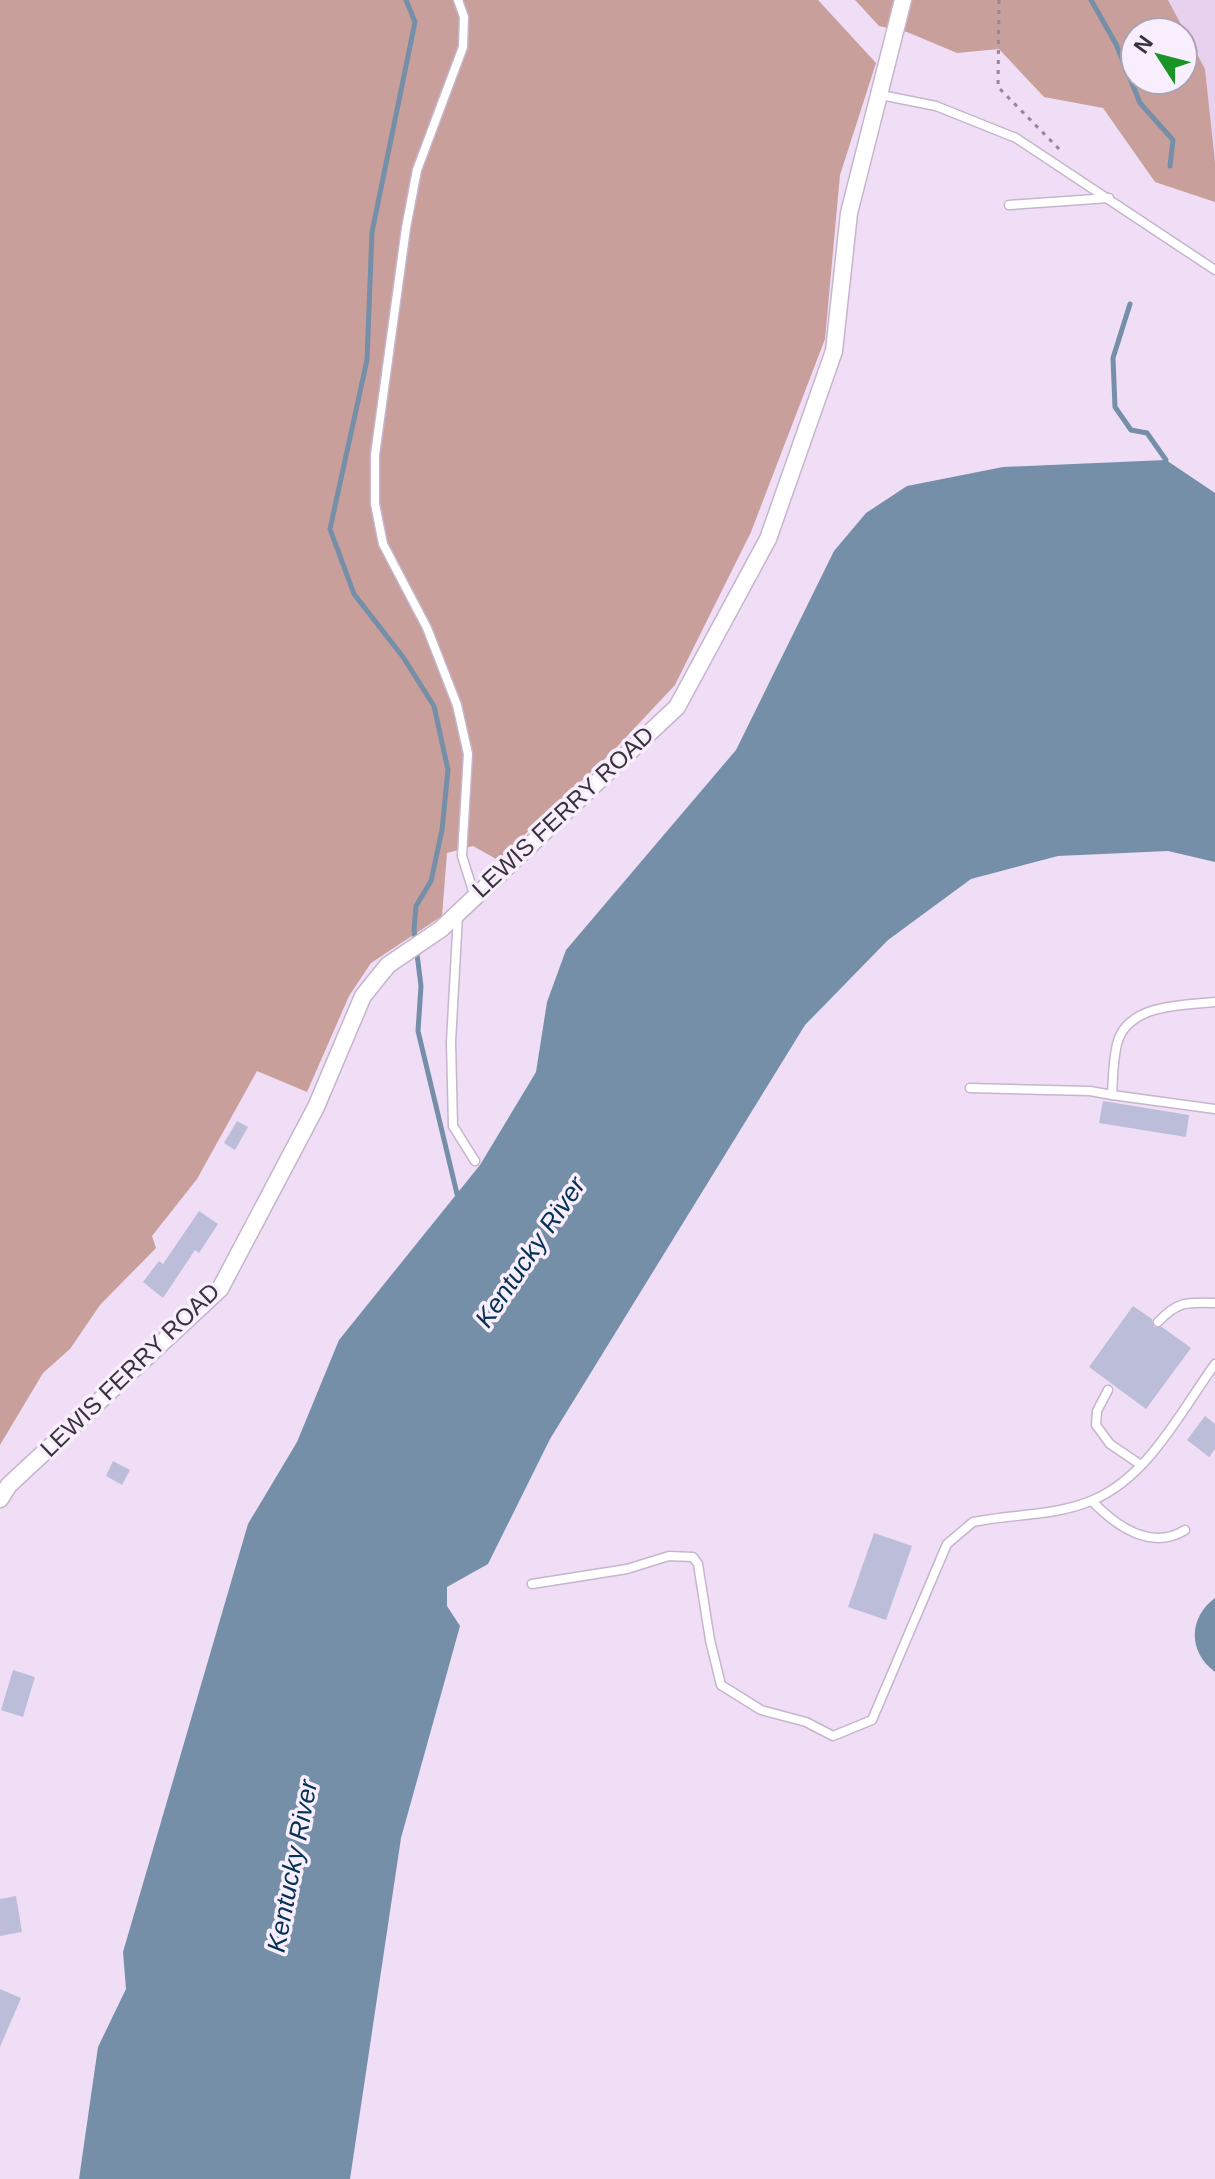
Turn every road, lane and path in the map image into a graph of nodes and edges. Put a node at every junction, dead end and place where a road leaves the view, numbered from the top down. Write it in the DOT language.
graph roads {
  1 [pos="458,0"];
  2 [pos="903,0"];
  3 [pos="999,0"];
  4 [pos="881,95"];
  5 [pos="1079,178"];
  6 [pos="1110,198"];
  7 [pos="1009,205"];
  8 [pos="1215,270"];
  9 [pos="474,894"];
  10 [pos="458,911"];
  11 [pos="1215,1002"];
  12 [pos="970,1088"];
  13 [pos="1112,1095"];
  14 [pos="1215,1109"];
  15 [pos="475,1161"];
  16 [pos="1215,1303"];
  17 [pos="1158,1322"];
  18 [pos="1215,1364"];
  19 [pos="1108,1390"];
  20 [pos="1141,1465"];
  21 [pos="0,1499"];
  22 [pos="1092,1501"];
  23 [pos="1185,1530"];
  24 [pos="532,1584"];
  1 -- 9 [label="lane"];
  2 -- 4 [label="street, LEWIS FERRY ROAD"];
  3 -- 5 [label="path"];
  4 -- 5 [label="lane"];
  4 -- 9 [label="street, LEWIS FERRY ROAD"];
  5 -- 6 [label="lane"];
  6 -- 7 [label="lane"];
  6 -- 8 [label="lane"];
  9 -- 10 [label="street, LEWIS FERRY ROAD"];
  10 -- 15 [label="lane"];
  10 -- 21 [label="street, LEWIS FERRY ROAD"];
  11 -- 13 [label="lane"];
  12 -- 13 [label="lane"];
  13 -- 14 [label="lane"];
  16 -- 17 [label="lane"];
  18 -- 20 [label="lane"];
  19 -- 20 [label="lane"];
  20 -- 22 [label="lane"];
  22 -- 23 [label="lane"];
  22 -- 24 [label="lane"];
}
